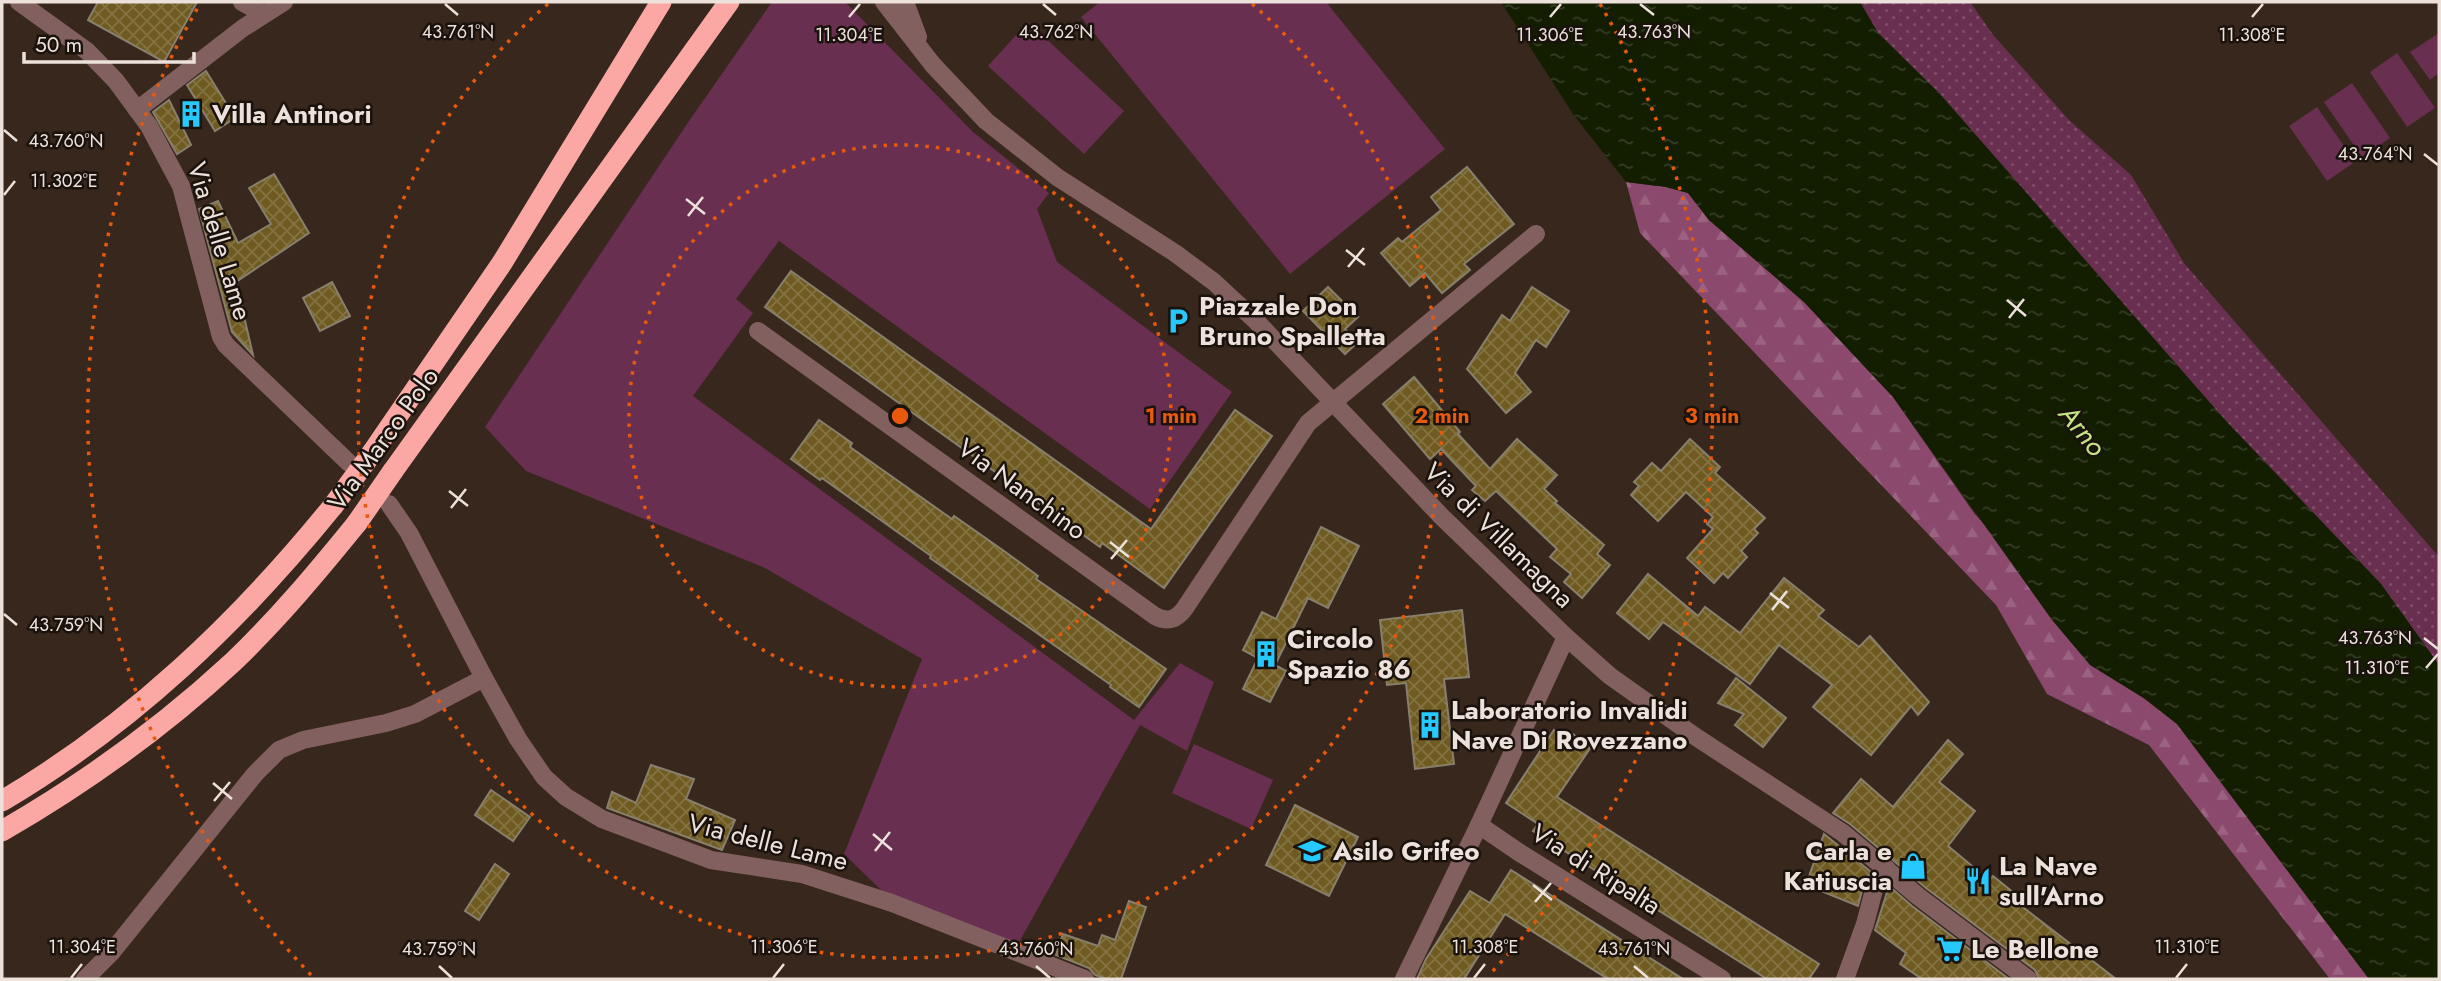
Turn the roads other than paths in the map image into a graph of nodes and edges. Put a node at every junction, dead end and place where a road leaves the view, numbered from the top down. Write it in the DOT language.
graph roads {
  1 [pos="19,2"];
  2 [pos="242,2"];
  3 [pos="285,2"];
  4 [pos="661,2"];
  5 [pos="729,2"];
  6 [pos="884,2"];
  7 [pos="905,2"];
  8 [pos="264,14"];
  9 [pos="961,96"];
  10 [pos="137,110"];
  11 [pos="1536,234"];
  12 [pos="758,331"];
  13 [pos="1335,402"];
  14 [pos="349,463"];
  15 [pos="390,504"];
  16 [pos="1566,637"];
  17 [pos="484,678"];
  18 [pos="2,801"];
  19 [pos="1479,825"];
  20 [pos="2,831"];
  21 [pos="1887,869"];
  22 [pos="85,979"];
  23 [pos="1085,979"];
  24 [pos="1404,979"];
  25 [pos="1722,979"];
  26 [pos="1845,979"];
  27 [pos="2028,979"];
  1 -- 10 [label="street, Via delle Lame"];
  2 -- 8 [label="street"];
  3 -- 8 [label="street"];
  4 -- 18 [label="highway, Via Marco Polo, bridge"];
  5 -- 20 [label="highway, Via Marco Polo, bridge"];
  6 -- 9 [label="street, Via di Villamagna"];
  7 -- 9 [label="street, Via di Villamagna"];
  8 -- 10 [label="street"];
  9 -- 13 [label="street, Via di Villamagna"];
  10 -- 14 [label="street, Via delle Lame"];
  11 -- 13 [label="street"];
  12 -- 13 [label="street, Via Nanchino"];
  13 -- 16 [label="street, Via di Villamagna"];
  15 -- 17 [label="street, Via delle Lame"];
  16 -- 19 [label="street"];
  16 -- 21 [label="street, Via di Villamagna"];
  17 -- 22 [label="street"];
  17 -- 23 [label="street, Via delle Lame"];
  19 -- 24 [label="street"];
  19 -- 25 [label="street, Via di Ripalta"];
  21 -- 26 [label="street"];
  21 -- 27 [label="street, Via di Villamagna"];
}
